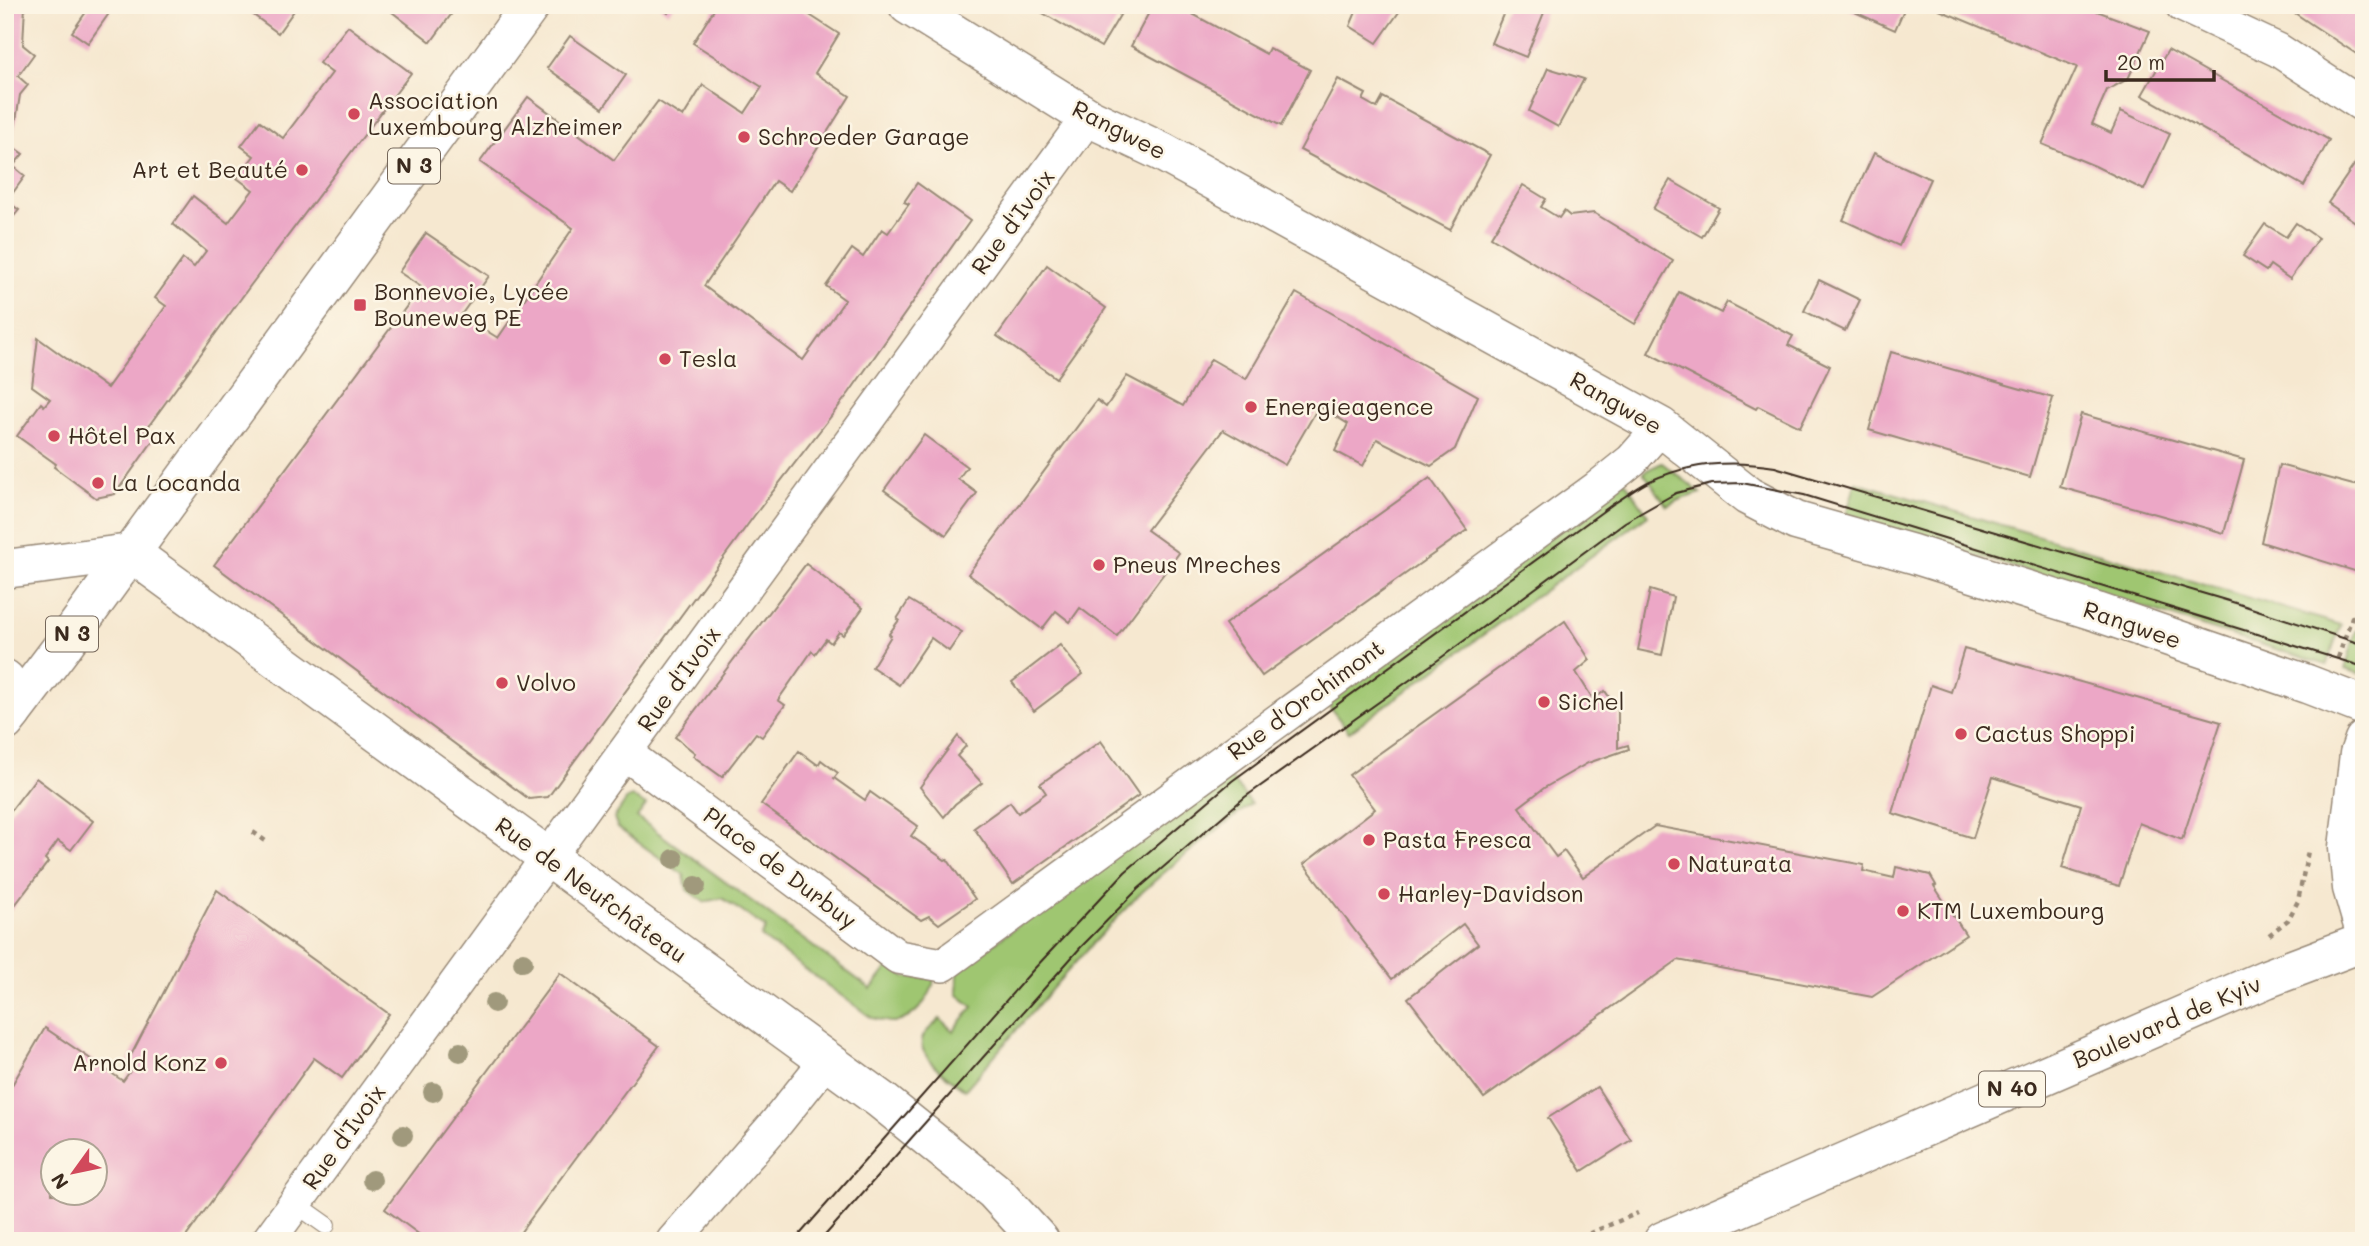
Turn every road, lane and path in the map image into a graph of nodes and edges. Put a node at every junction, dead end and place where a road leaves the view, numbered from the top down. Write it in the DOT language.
graph roads {
  1 [pos="531,5"];
  2 [pos="908,5"];
  3 [pos="2182,5"];
  4 [pos="2364,106"];
  5 [pos="1088,117"];
  6 [pos="1661,427"];
  7 [pos="131,553"];
  8 [pos="5,569"];
  9 [pos="2364,618"];
  10 [pos="2335,669"];
  11 [pos="8,705"];
  12 [pos="2364,706"];
  13 [pos="2364,740"];
  14 [pos="625,753"];
  15 [pos="253,832"];
  16 [pos="267,842"];
  17 [pos="2308,849"];
  18 [pos="548,859"];
  19 [pos="2364,929"];
  20 [pos="2262,942"];
  21 [pos="2364,942"];
  22 [pos="943,965"];
  23 [pos="825,1062"];
  24 [pos="295,1203"];
  25 [pos="326,1225"];
  26 [pos="268,1241"];
  27 [pos="673,1241"];
  28 [pos="1040,1241"];
  29 [pos="1663,1241"];
  1 -- 7 [label="main road, N 3"];
  2 -- 5 [label="main road, Rangwee"];
  3 -- 4 [label="street"];
  5 -- 6 [label="main road, Rangwee"];
  5 -- 14 [label="street, Rue d'Ivoix"];
  6 -- 12 [label="main road, Rangwee"];
  6 -- 22 [label="street, Rue d'Orchimont"];
  7 -- 8 [label="main road"];
  7 -- 11 [label="main road, N 3"];
  7 -- 18 [label="main road, Rue de Neufchâteau"];
  9 -- 10 [label="path"];
  13 -- 19 [label="main road"];
  14 -- 18 [label="street, Rue d'Ivoix"];
  14 -- 22 [label="street, Place de Durbuy"];
  15 -- 16 [label="path"];
  17 -- 20 [label="path"];
  18 -- 23 [label="main road, Rue de Neufchâteau"];
  18 -- 24 [label="street, Rue d'Ivoix"];
  21 -- 29 [label="main road, Boulevard de Kyiv / N 40"];
  23 -- 27 [label="street"];
  23 -- 28 [label="main road, Rue de Neufchâteau"];
  24 -- 25 [label="lane"];
  24 -- 26 [label="street, Rue d'Ivoix"];
}
